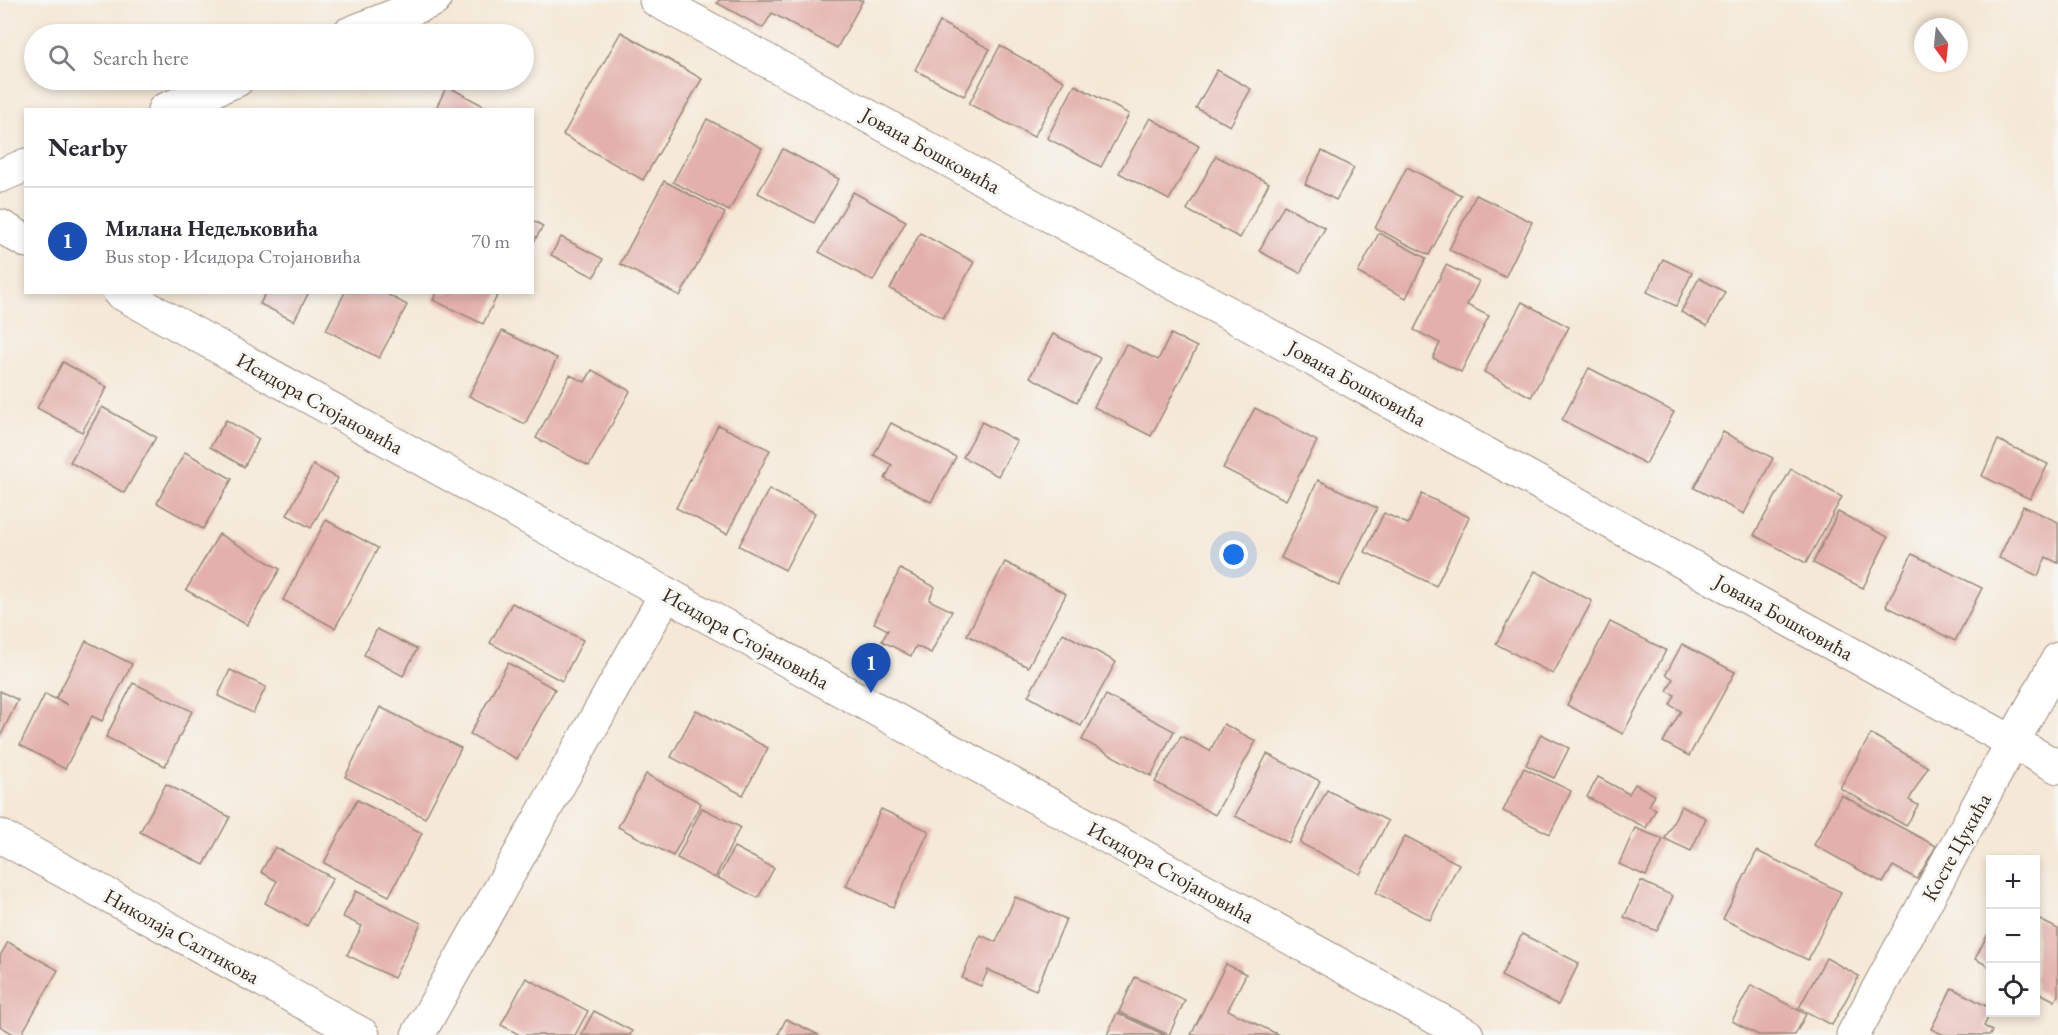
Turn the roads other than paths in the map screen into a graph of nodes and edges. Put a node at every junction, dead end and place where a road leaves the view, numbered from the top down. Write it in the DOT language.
graph roads {
  1 [pos="434,0"];
  2 [pos="656,0"];
  3 [pos="373,24"];
  4 [pos="213,90"];
  5 [pos="169,108"];
  6 [pos="24,166"];
  7 [pos="0,176"];
  8 [pos="0,226"];
  9 [pos="24,240"];
  10 [pos="123,294"];
  11 [pos="666,594"];
  12 [pos="2058,659"];
  13 [pos="2013,742"];
  14 [pos="2058,767"];
  15 [pos="0,836"];
  16 [pos="363,1035"];
  17 [pos="418,1035"];
  18 [pos="1467,1035"];
  19 [pos="1853,1035"];
  1 -- 3 [label="street"];
  2 -- 13 [label="street, Јована Бошковића"];
  4 -- 5 [label="street"];
  6 -- 7 [label="street"];
  8 -- 9 [label="street"];
  10 -- 11 [label="street, Исидора Стојановића"];
  11 -- 17 [label="street"];
  11 -- 18 [label="street, Исидора Стојановића"];
  12 -- 13 [label="street, Косте Цукића"];
  13 -- 14 [label="street, Јована Бошковића"];
  13 -- 19 [label="street, Косте Цукића"];
  15 -- 16 [label="street, Николаја Салтикова"];
}
